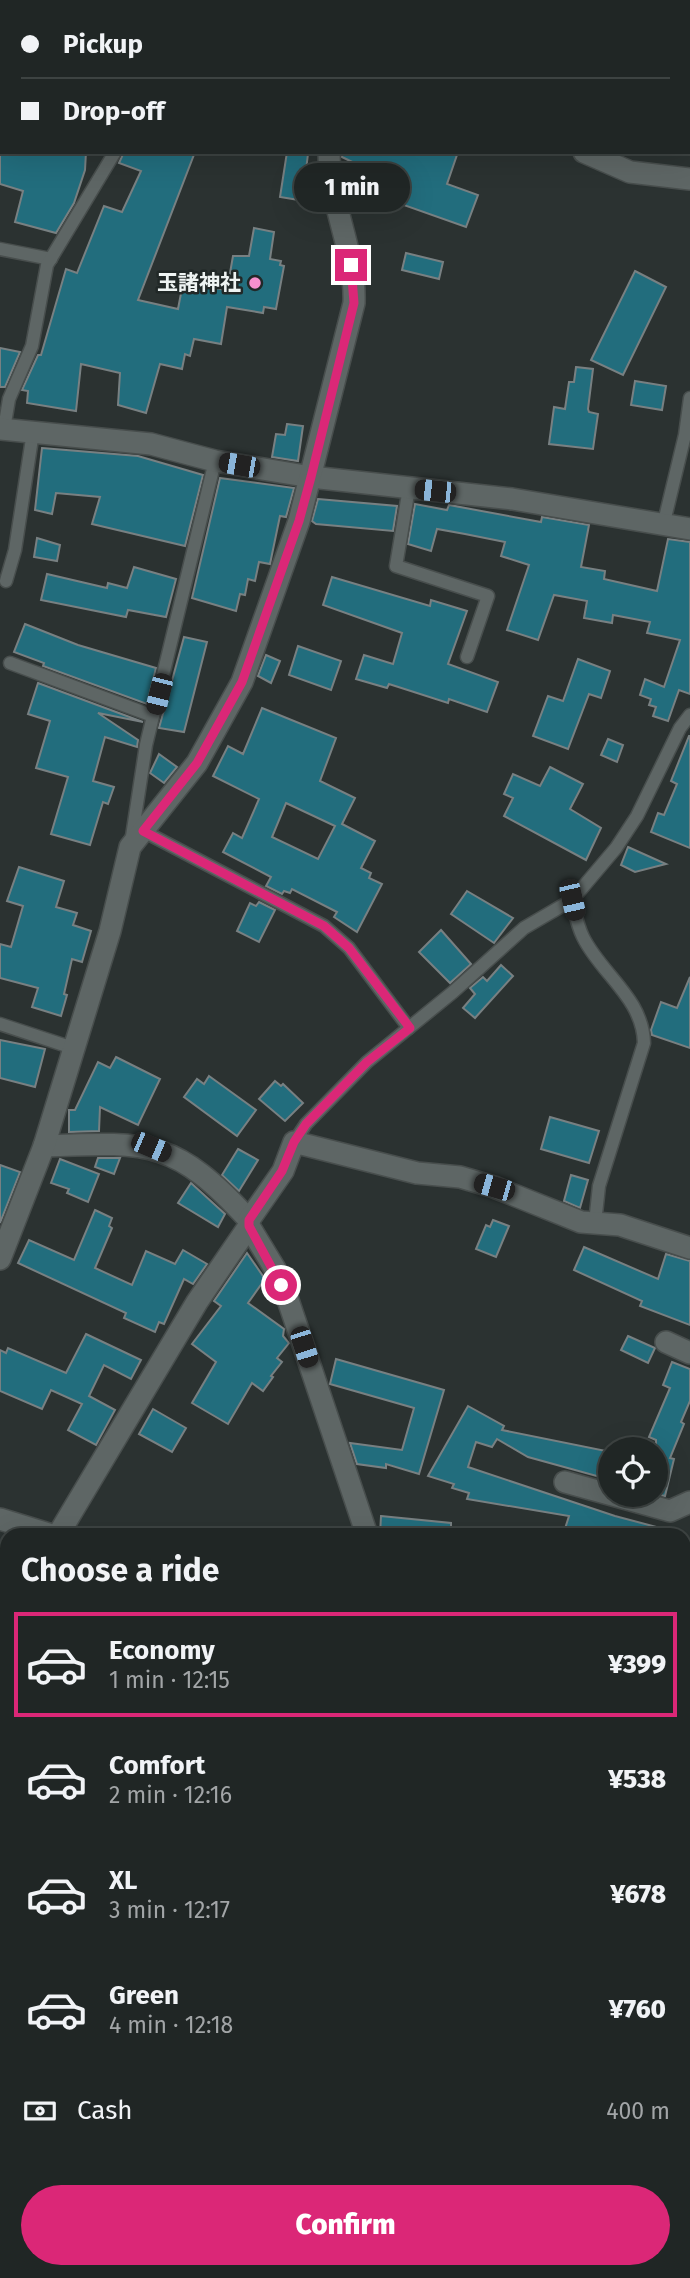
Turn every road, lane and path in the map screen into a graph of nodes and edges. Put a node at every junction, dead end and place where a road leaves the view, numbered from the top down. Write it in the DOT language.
graph roads {
  1 [pos="114,154"];
  2 [pos="329,154"];
  3 [pos="589,154"];
  4 [pos="690,179"];
  5 [pos="0,249"];
  6 [pos="51,259"];
  7 [pos="690,398"];
  8 [pos="2,429"];
  9 [pos="33,432"];
  10 [pos="215,461"];
  11 [pos="311,477"];
  12 [pos="409,488"];
  13 [pos="664,522"];
  14 [pos="690,529"];
  15 [pos="6,581"];
  16 [pos="467,657"];
  17 [pos="10,663"];
  18 [pos="690,715"];
  19 [pos="153,716"];
  20 [pos="137,839"];
  21 [pos="572,900"];
  22 [pos="0,1024"];
  23 [pos="410,1028"];
  24 [pos="72,1048"];
  25 [pos="294,1142"];
  26 [pos="44,1146"];
  27 [pos="249,1223"];
  28 [pos="596,1223"];
  29 [pos="690,1248"];
  30 [pos="0,1259"];
  31 [pos="666,1342"];
  32 [pos="690,1353"];
  33 [pos="565,1482"];
  34 [pos="690,1502"];
  35 [pos="0,1519"];
  36 [pos="29,1528"];
  37 [pos="62,1528"];
  38 [pos="365,1528"];
  1 -- 6 [label="lane"];
  2 -- 11 [label="street"];
  3 -- 4 [label="street"];
  5 -- 6 [label="lane"];
  6 -- 8 [label="lane"];
  7 -- 13 [label="lane"];
  8 -- 9 [label="street"];
  9 -- 10 [label="street"];
  9 -- 15 [label="lane"];
  10 -- 11 [label="street"];
  10 -- 19 [label="lane"];
  11 -- 12 [label="street"];
  11 -- 20 [label="street"];
  12 -- 13 [label="street"];
  12 -- 16 [label="lane"];
  13 -- 14 [label="street"];
  17 -- 19 [label="lane"];
  18 -- 21 [label="lane"];
  19 -- 20 [label="lane"];
  20 -- 23 [label="lane"];
  20 -- 24 [label="street"];
  21 -- 23 [label="lane"];
  21 -- 28 [label="lane"];
  22 -- 24 [label="lane"];
  23 -- 25 [label="lane"];
  24 -- 26 [label="street"];
  25 -- 27 [label="street"];
  25 -- 28 [label="street"];
  26 -- 27 [label="street"];
  26 -- 30 [label="street"];
  27 -- 37 [label="street"];
  27 -- 38 [label="street"];
  28 -- 29 [label="street"];
  31 -- 32 [label="street"];
  33 -- 34 [label="street"];
  35 -- 36 [label="street"];
}
